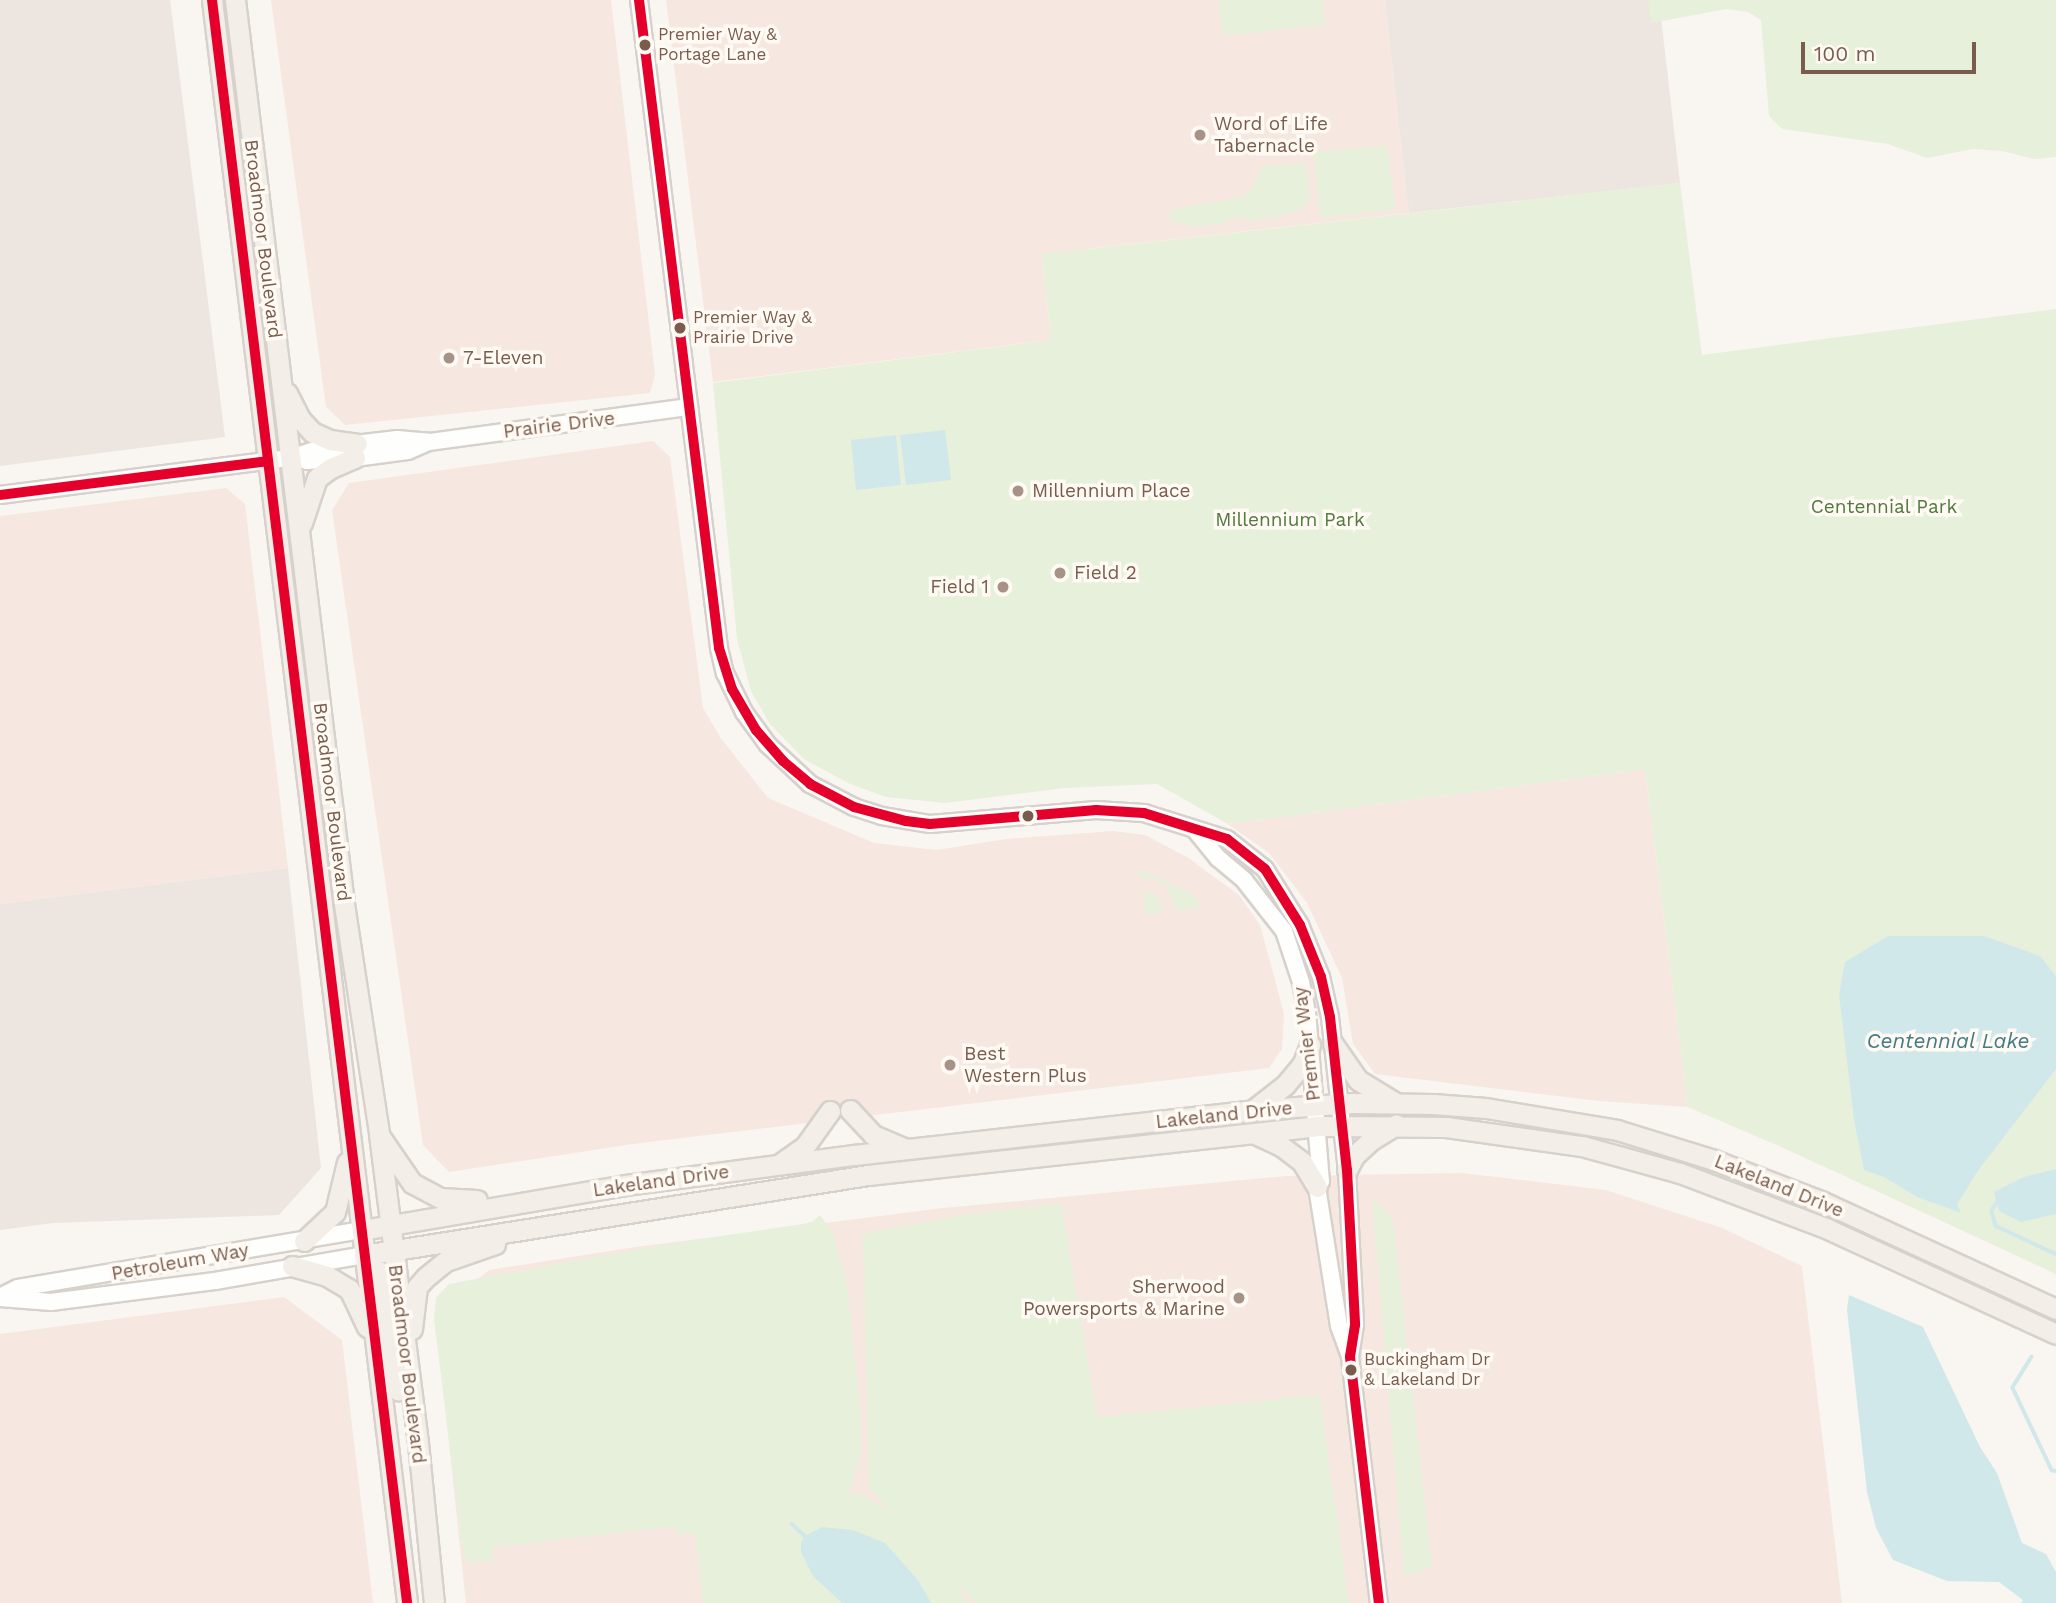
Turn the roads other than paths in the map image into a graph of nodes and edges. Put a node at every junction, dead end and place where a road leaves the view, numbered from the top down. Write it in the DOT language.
graph roads {
  1 [pos="212,0"];
  2 [pos="234,0"];
  3 [pos="639,0"];
  4 [pos="281,381"];
  5 [pos="689,407"];
  6 [pos="356,451"];
  7 [pos="294,457"];
  8 [pos="268,461"];
  9 [pos="0,495"];
  10 [pos="300,530"];
  11 [pos="1196,831"];
  12 [pos="1333,1044"];
  13 [pos="1310,1045"];
  14 [pos="1340,1103"];
  15 [pos="1397,1104"];
  16 [pos="1314,1106"];
  17 [pos="850,1110"];
  18 [pos="1253,1110"];
  19 [pos="830,1111"];
  20 [pos="1342,1124"];
  21 [pos="1396,1125"];
  22 [pos="1316,1126"];
  23 [pos="350,1133"];
  24 [pos="379,1134"];
  25 [pos="1254,1134"];
  26 [pos="908,1150"];
  27 [pos="779,1164"];
  28 [pos="1346,1170"];
  29 [pos="1317,1187"];
  30 [pos="562,1196"];
  31 [pos="620,1212"];
  32 [pos="388,1225"];
  33 [pos="362,1230"];
  34 [pos="303,1241"];
  35 [pos="378,1253"];
  36 [pos="292,1266"];
  37 [pos="0,1297"];
  38 [pos="2056,1309"];
  39 [pos="2056,1334"];
  40 [pos="375,1346"];
  41 [pos="1350,1357"];
  42 [pos="407,1358"];
  43 [pos="418,1443"];
  44 [pos="407,1603"];
  45 [pos="433,1603"];
  46 [pos="1379,1603"];
  1 -- 8 [label="main road, Broadmoor Boulevard"];
  2 -- 4 [label="main road, Broadmoor Boulevard"];
  3 -- 5 [label="street, Premier Way"];
  4 -- 6 [label="main road"];
  4 -- 7 [label="main road, Broadmoor Boulevard"];
  5 -- 6 [label="street, Prairie Drive"];
  5 -- 11 [label="street, Premier Way"];
  6 -- 7 [label="street, Prairie Drive"];
  6 -- 10 [label="main road"];
  7 -- 8 [label="street, Prairie Drive"];
  7 -- 10 [label="main road, Broadmoor Boulevard"];
  8 -- 9 [label="street, Prairie Drive"];
  8 -- 23 [label="main road, Broadmoor Boulevard"];
  10 -- 24 [label="main road, Broadmoor Boulevard"];
  11 -- 12 [label="street, Premier Way"];
  11 -- 13 [label="street, Premier Way"];
  12 -- 14 [label="street, Premier Way"];
  12 -- 15 [label="main road"];
  13 -- 16 [label="street, Premier Way"];
  13 -- 18 [label="main road"];
  14 -- 15 [label="main road, Lakeland Drive"];
  14 -- 16 [label="main road, Lakeland Drive"];
  14 -- 20 [label="street, Premier Way"];
  15 -- 38 [label="main road, Lakeland Drive"];
  16 -- 18 [label="main road, Lakeland Drive"];
  16 -- 22 [label="street, Premier Way"];
  17 -- 26 [label="main road"];
  18 -- 26 [label="main road, Lakeland Drive"];
  19 -- 27 [label="main road"];
  20 -- 21 [label="main road, Lakeland Drive"];
  20 -- 22 [label="main road, Lakeland Drive"];
  20 -- 28 [label="street, Premier Way"];
  21 -- 28 [label="main road"];
  21 -- 39 [label="main road, Lakeland Drive"];
  22 -- 25 [label="main road, Lakeland Drive"];
  22 -- 29 [label="street, Premier Way"];
  23 -- 33 [label="main road, Broadmoor Boulevard"];
  23 -- 34 [label="main road"];
  24 -- 30 [label="main road"];
  24 -- 32 [label="main road, Broadmoor Boulevard"];
  25 -- 29 [label="main road"];
  25 -- 31 [label="main road, Lakeland Drive"];
  26 -- 27 [label="main road, Lakeland Drive"];
  27 -- 30 [label="main road, Lakeland Drive"];
  28 -- 41 [label="street, Premier Way"];
  29 -- 41 [label="street, Premier Way"];
  30 -- 32 [label="main road, Lakeland Drive"];
  31 -- 35 [label="main road, Lakeland Drive"];
  31 -- 42 [label="main road"];
  32 -- 33 [label="main road, Lakeland Drive"];
  32 -- 35 [label="main road, Broadmoor Boulevard"];
  33 -- 34 [label="street, Petroleum Way"];
  33 -- 35 [label="main road, Broadmoor Boulevard"];
  34 -- 37 [label="street, Petroleum Way"];
  35 -- 36 [label="street, Petroleum Way"];
  35 -- 40 [label="main road, Broadmoor Boulevard"];
  35 -- 42 [label="main road, Broadmoor Boulevard"];
  35 -- 43 [label="main road"];
  36 -- 37 [label="street, Petroleum Way"];
  36 -- 40 [label="main road"];
  40 -- 44 [label="main road, Broadmoor Boulevard"];
  41 -- 46 [label="street"];
  42 -- 43 [label="main road, Broadmoor Boulevard"];
  43 -- 45 [label="main road, Broadmoor Boulevard"];
}
